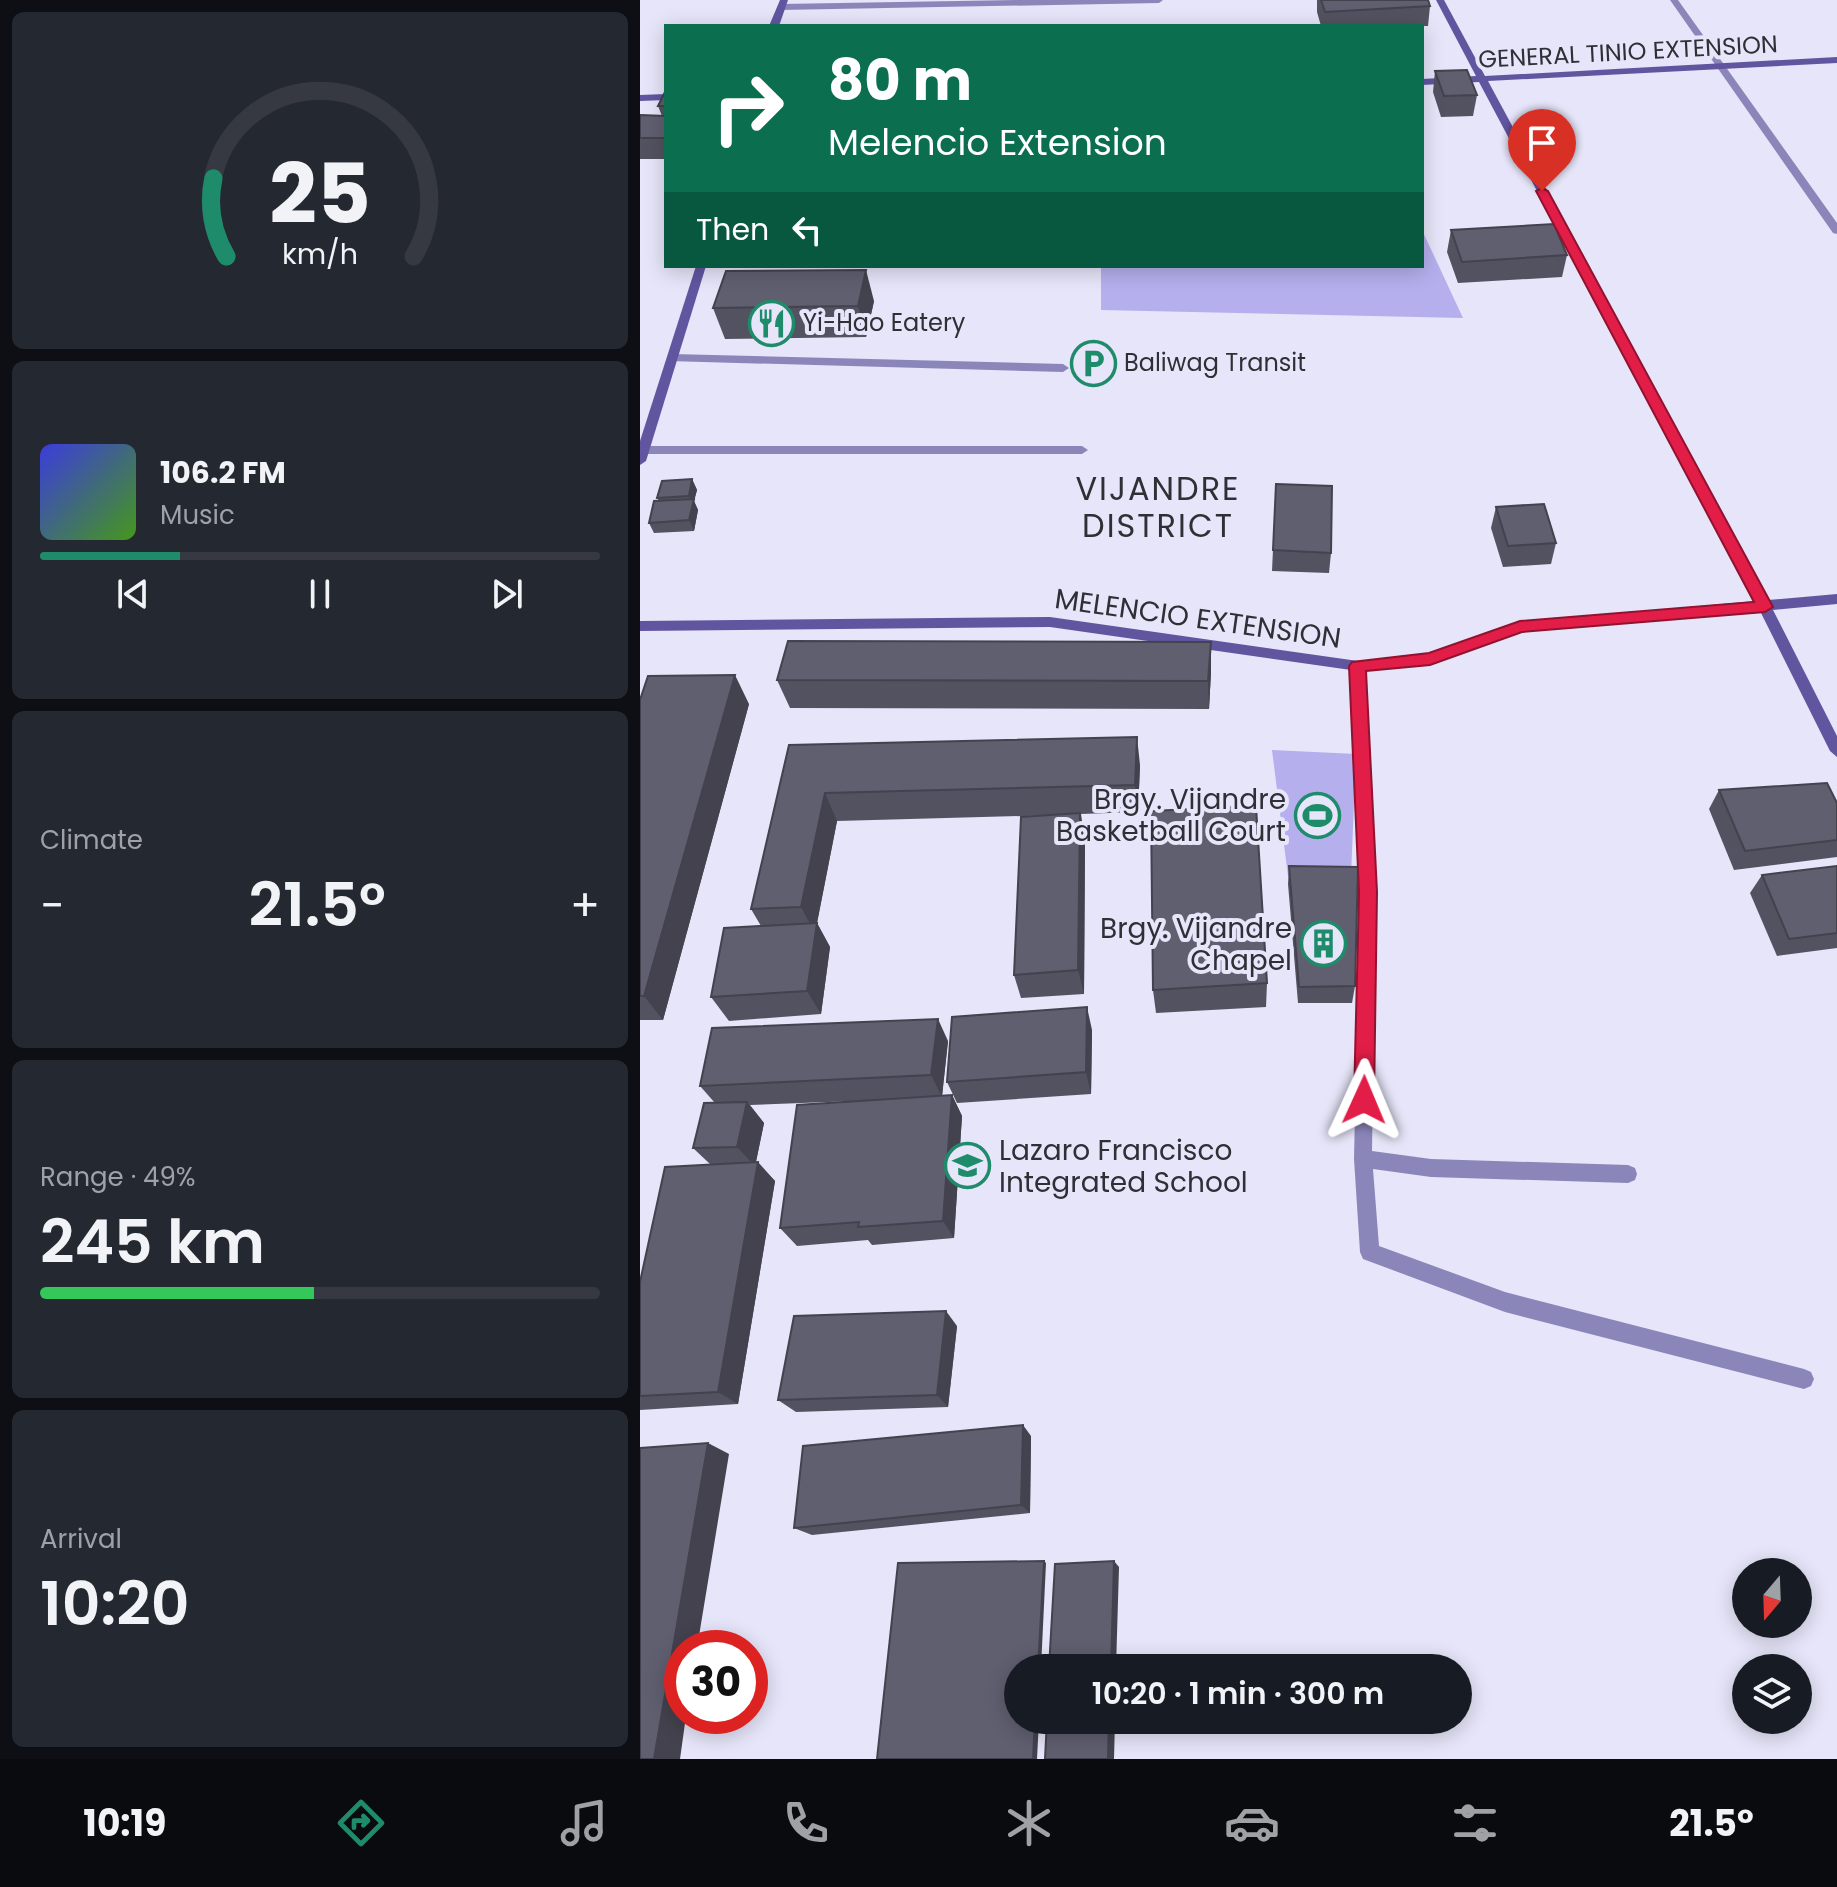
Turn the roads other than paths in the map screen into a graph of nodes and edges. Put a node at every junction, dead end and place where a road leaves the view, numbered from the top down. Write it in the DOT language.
graph roads {
  1 [pos="1159,0"];
  2 [pos="1440,0"];
  3 [pos="1674,0"];
  4 [pos="782,4"];
  5 [pos="775,24"];
  6 [pos="1837,60"];
  7 [pos="1723,69"];
  8 [pos="1483,81"];
  9 [pos="1424,82"];
  10 [pos="664,97"];
  11 [pos="640,98"];
  12 [pos="1837,231"];
  13 [pos="700,268"];
  14 [pos="672,358"];
  15 [pos="1063,368"];
  16 [pos="1082,450"];
  17 [pos="642,455"];
  18 [pos="1837,599"];
  19 [pos="1765,607"];
  20 [pos="640,626"];
  21 [pos="1358,666"];
  22 [pos="1837,751"];
  23 [pos="1363,1159"];
  24 [pos="1628,1174"];
  25 [pos="1804,1379"];
  1 -- 4 [label="street"];
  2 -- 8 [label="street"];
  3 -- 7 [label="street"];
  4 -- 5 [label="street"];
  6 -- 7 [label="street, GENERAL TINIO EXTENSION"];
  7 -- 8 [label="street, GENERAL TINIO EXTENSION"];
  7 -- 12 [label="street"];
  8 -- 9 [label="street, GENERAL TINIO EXTENSION"];
  8 -- 19 [label="street"];
  10 -- 11 [label="street"];
  13 -- 14 [label="street"];
  14 -- 15 [label="street"];
  14 -- 17 [label="street"];
  16 -- 17 [label="street"];
  18 -- 19 [label="street, MELENCIO EXTENSION"];
  19 -- 21 [label="street, MELENCIO EXTENSION"];
  19 -- 22 [label="street"];
  20 -- 21 [label="street, MELENCIO EXTENSION"];
  21 -- 23 [label="street"];
  23 -- 24 [label="street"];
  23 -- 25 [label="street"];
}
